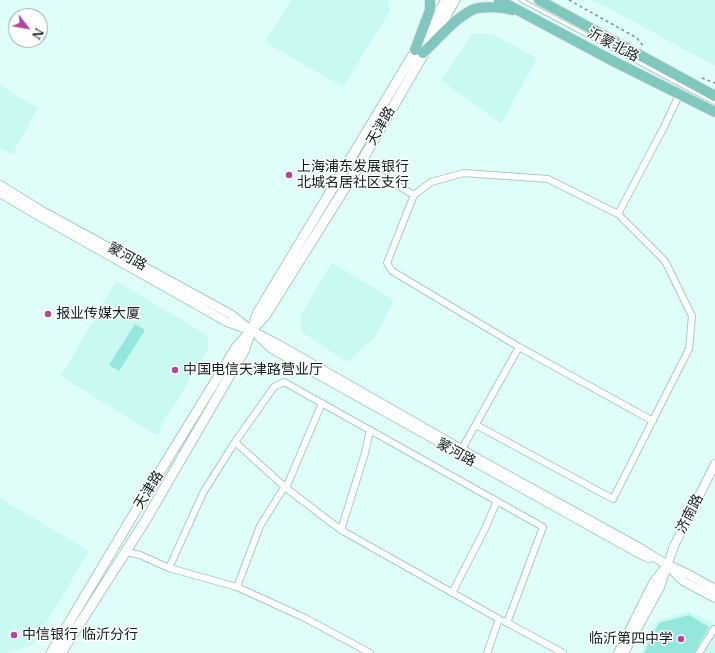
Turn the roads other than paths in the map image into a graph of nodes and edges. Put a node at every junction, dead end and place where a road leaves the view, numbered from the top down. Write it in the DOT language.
graph roads {
  1 [pos="430,0"];
  2 [pos="446,0"];
  3 [pos="455,0"];
  4 [pos="499,0"];
  5 [pos="521,0"];
  6 [pos="540,0"];
  7 [pos="526,14"];
  8 [pos="419,52"];
  9 [pos="679,95"];
  10 [pos="715,96"];
  11 [pos="715,103"];
  12 [pos="715,112"];
  13 [pos="360,164"];
  14 [pos="0,186"];
  15 [pos="0,193"];
  16 [pos="414,195"];
  17 [pos="618,214"];
  18 [pos="252,331"];
  19 [pos="519,347"];
  20 [pos="322,403"];
  21 [pos="653,420"];
  22 [pos="476,424"];
  23 [pos="370,430"];
  24 [pos="235,442"];
  25 [pos="462,449"];
  26 [pos="715,464"];
  27 [pos="715,472"];
  28 [pos="286,487"];
  29 [pos="497,501"];
  30 [pos="341,530"];
  31 [pos="126,552"];
  32 [pos="667,565"];
  33 [pos="169,568"];
  34 [pos="237,587"];
  35 [pos="715,589"];
  36 [pos="452,593"];
  37 [pos="715,598"];
  38 [pos="499,619"];
  39 [pos="507,623"];
  40 [pos="715,630"];
  41 [pos="51,653"];
  42 [pos="61,653"];
  43 [pos="370,653"];
  44 [pos="487,653"];
  45 [pos="562,653"];
  46 [pos="618,653"];
  47 [pos="624,653"];
  48 [pos="698,653"];
  1 -- 8 [label="main road"];
  2 -- 8 [label="main road, 天津路"];
  3 -- 8 [label="main road, 天津路"];
  4 -- 7 [label="main road, 沂蒙北路"];
  5 -- 11 [label="lane"];
  6 -- 10 [label="main road, 沂蒙北路"];
  7 -- 8 [label="main road"];
  7 -- 9 [label="main road, 沂蒙北路"];
  8 -- 13 [label="main road, 天津路"];
  8 -- 18 [label="main road, 天津路"];
  9 -- 12 [label="main road, 沂蒙北路"];
  9 -- 17 [label="street"];
  13 -- 16 [label="street"];
  13 -- 18 [label="main road, 天津路"];
  14 -- 18 [label="street, 蒙河路"];
  15 -- 18 [label="street, 蒙河路"];
  16 -- 17 [label="street"];
  16 -- 19 [label="street"];
  17 -- 21 [label="street"];
  18 -- 25 [label="street, 蒙河路"];
  18 -- 31 [label="main road, 天津路"];
  18 -- 32 [label="street, 蒙河路"];
  18 -- 41 [label="main road, 天津路"];
  19 -- 21 [label="street"];
  19 -- 22 [label="street"];
  20 -- 23 [label="street"];
  20 -- 24 [label="street"];
  20 -- 28 [label="street"];
  21 -- 22 [label="street"];
  22 -- 25 [label="street"];
  23 -- 29 [label="street"];
  23 -- 30 [label="street"];
  24 -- 28 [label="street"];
  24 -- 33 [label="street"];
  25 -- 32 [label="street, 蒙河路"];
  26 -- 32 [label="street, 济南路"];
  27 -- 32 [label="street, 济南路"];
  28 -- 30 [label="street"];
  28 -- 34 [label="street"];
  29 -- 36 [label="street"];
  29 -- 39 [label="street"];
  30 -- 36 [label="street"];
  31 -- 33 [label="street"];
  31 -- 42 [label="main road, 天津路"];
  32 -- 35 [label="street, 蒙河路"];
  32 -- 37 [label="street, 蒙河路"];
  32 -- 46 [label="street, 济南路"];
  32 -- 47 [label="street, 济南路"];
  33 -- 34 [label="street"];
  34 -- 43 [label="street"];
  36 -- 38 [label="street"];
  38 -- 39 [label="street"];
  38 -- 44 [label="street"];
  39 -- 45 [label="street"];
  40 -- 48 [label="street"];
}
